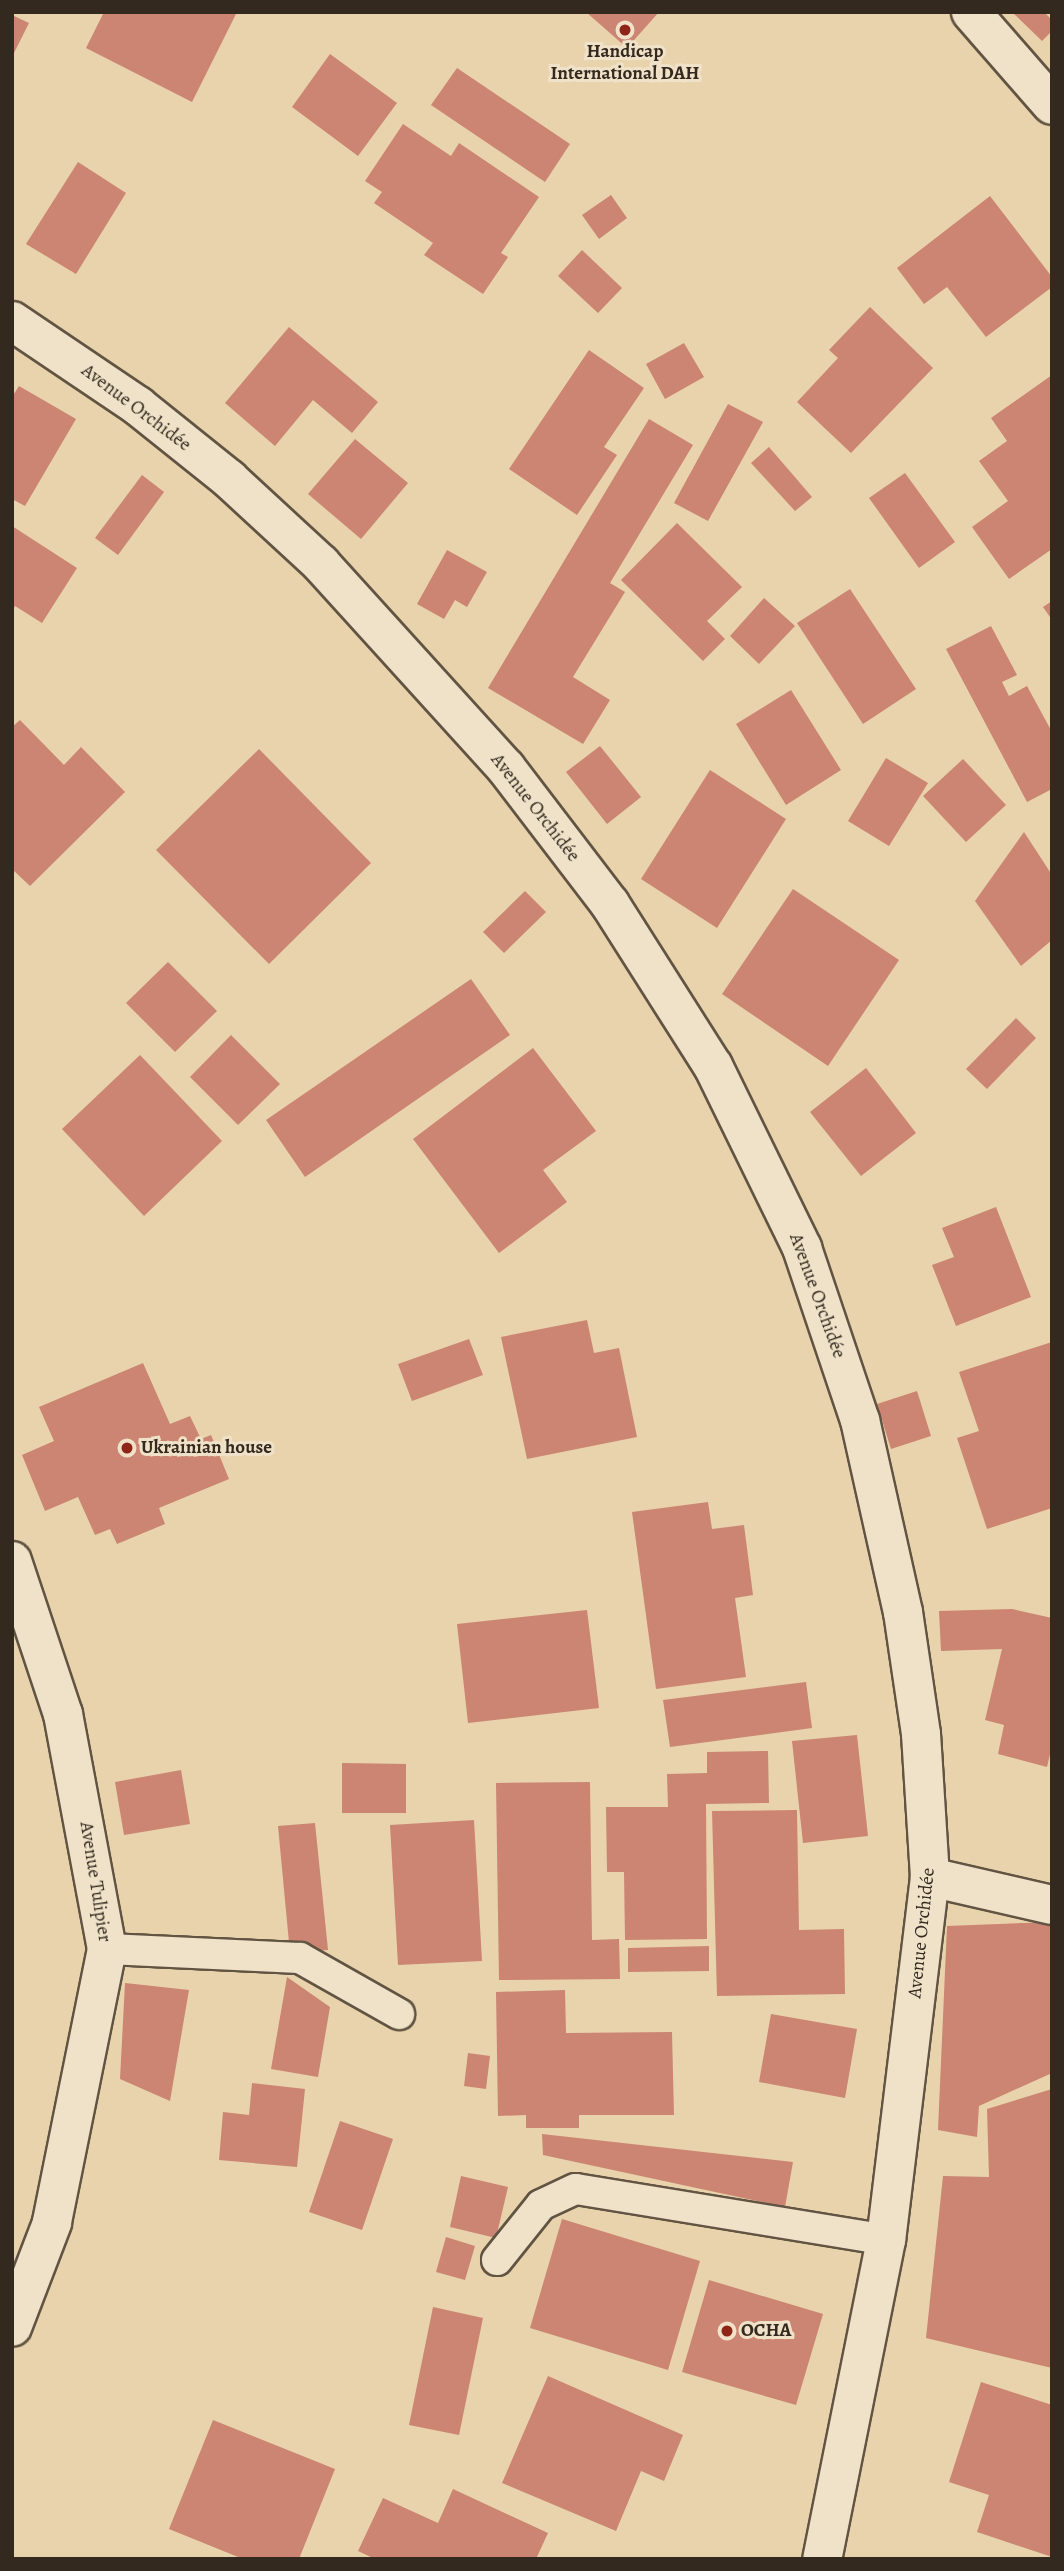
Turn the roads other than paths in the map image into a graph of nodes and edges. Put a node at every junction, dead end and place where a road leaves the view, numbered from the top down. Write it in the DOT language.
graph roads {
  1 [pos="971,12"];
  2 [pos="1052,105"];
  3 [pos="12,321"];
  4 [pos="12,1561"];
  5 [pos="930,1877"];
  6 [pos="1052,1905"];
  7 [pos="107,1949"];
  8 [pos="398,2014"];
  9 [pos="887,2240"];
  10 [pos="497,2260"];
  11 [pos="12,2328"];
  12 [pos="822,2559"];
  1 -- 2 [label="street"];
  3 -- 5 [label="street, Avenue Orchidée"];
  4 -- 7 [label="street, Avenue Tulipier"];
  5 -- 6 [label="street"];
  5 -- 9 [label="street, Avenue Orchidée"];
  7 -- 8 [label="lane"];
  7 -- 11 [label="street, Avenue Tulipier"];
  9 -- 10 [label="lane"];
  9 -- 12 [label="street, Avenue Orchidée"];
}
